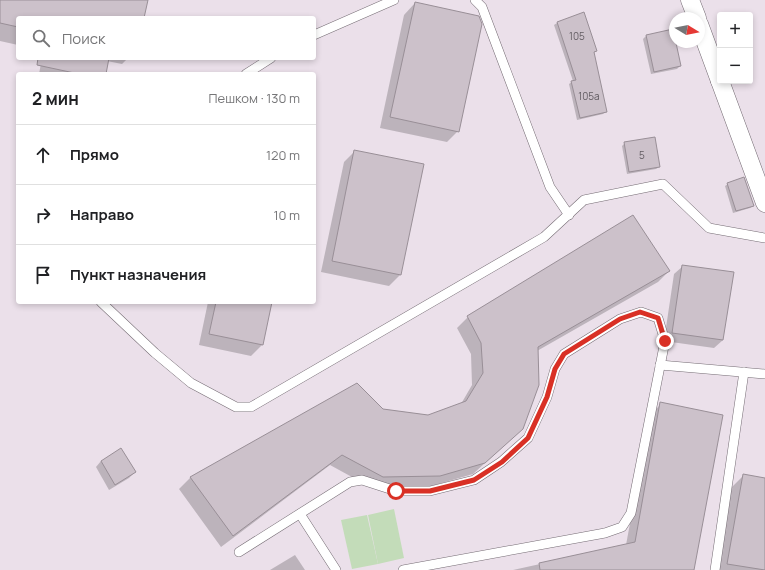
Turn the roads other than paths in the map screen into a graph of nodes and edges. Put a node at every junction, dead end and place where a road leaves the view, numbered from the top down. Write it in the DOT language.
graph roads {
  1 [pos="394,0"];
  2 [pos="475,0"];
  3 [pos="690,0"];
  4 [pos="695,12"];
  5 [pos="316,34"];
  6 [pos="705,40"];
  7 [pos="268,60"];
  8 [pos="249,72"];
  9 [pos="717,73"];
  10 [pos="721,84"];
  11 [pos="765,204"];
  12 [pos="569,215"];
  13 [pos="765,238"];
  14 [pos="103,304"];
  15 [pos="660,365"];
  16 [pos="744,372"];
  17 [pos="765,374"];
  18 [pos="300,514"];
  19 [pos="239,552"];
  20 [pos="336,570"];
  21 [pos="403,570"];
  22 [pos="715,570"];
  1 -- 5 [label="lane"];
  2 -- 12 [label="lane"];
  3 -- 4 [label="street"];
  6 -- 9 [label="street"];
  7 -- 8 [label="lane"];
  10 -- 11 [label="street"];
  12 -- 13 [label="lane"];
  12 -- 14 [label="lane"];
  15 -- 16 [label="lane"];
  15 -- 18 [label="lane"];
  15 -- 21 [label="lane"];
  16 -- 17 [label="lane"];
  16 -- 22 [label="lane"];
  18 -- 19 [label="lane"];
  18 -- 20 [label="lane"];
}
